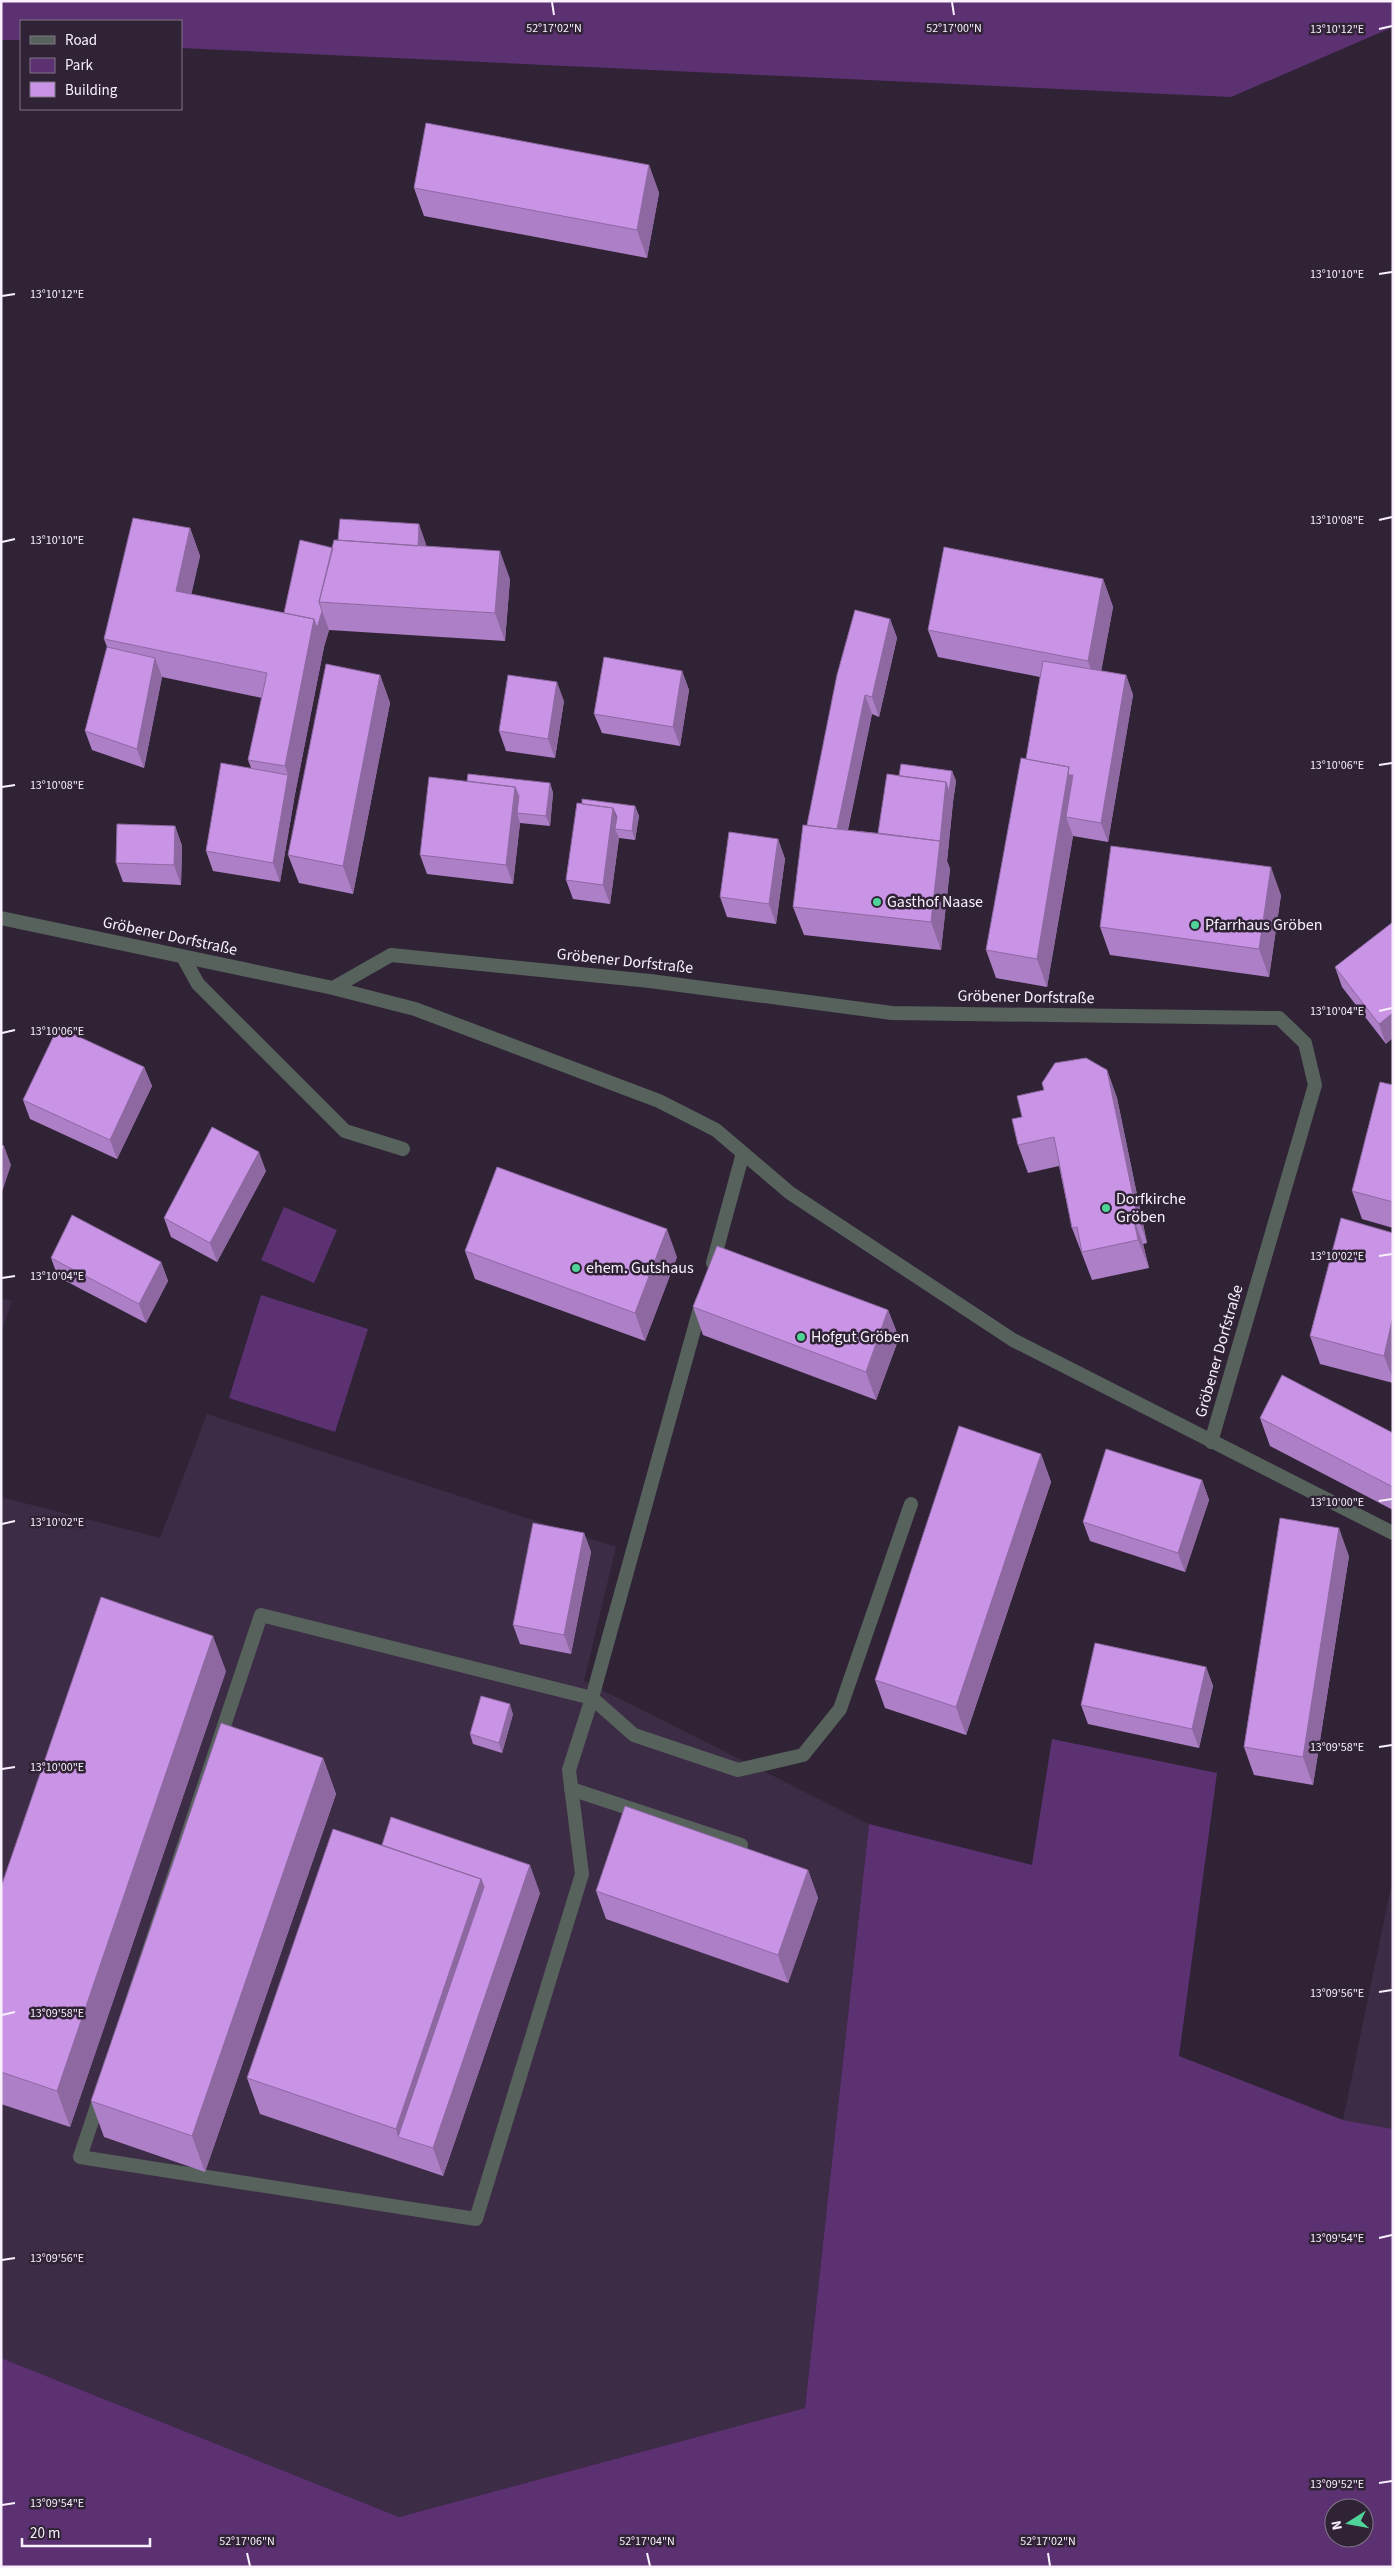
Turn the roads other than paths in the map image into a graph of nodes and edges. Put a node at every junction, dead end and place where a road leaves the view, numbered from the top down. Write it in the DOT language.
graph roads {
  1 [pos="1,918"];
  2 [pos="183,957"];
  3 [pos="333,988"];
  4 [pos="403,1148"];
  5 [pos="743,1153"];
  6 [pos="1210,1442"];
  7 [pos="911,1504"];
  8 [pos="1393,1533"];
  9 [pos="592,1698"];
  10 [pos="571,1789"];
  11 [pos="741,1845"];
  1 -- 2 [label="street, Gröbener Dorfstraße"];
  2 -- 3 [label="street, Gröbener Dorfstraße"];
  2 -- 4 [label="street"];
  3 -- 5 [label="street, Gröbener Dorfstraße"];
  3 -- 6 [label="street, Gröbener Dorfstraße"];
  5 -- 6 [label="street, Gröbener Dorfstraße"];
  5 -- 9 [label="street"];
  6 -- 8 [label="street, Gröbener Dorfstraße"];
  7 -- 9 [label="street"];
  9 -- 10 [label="street"];
  9 -- 10 [label="street"];
  10 -- 11 [label="street"];
}
